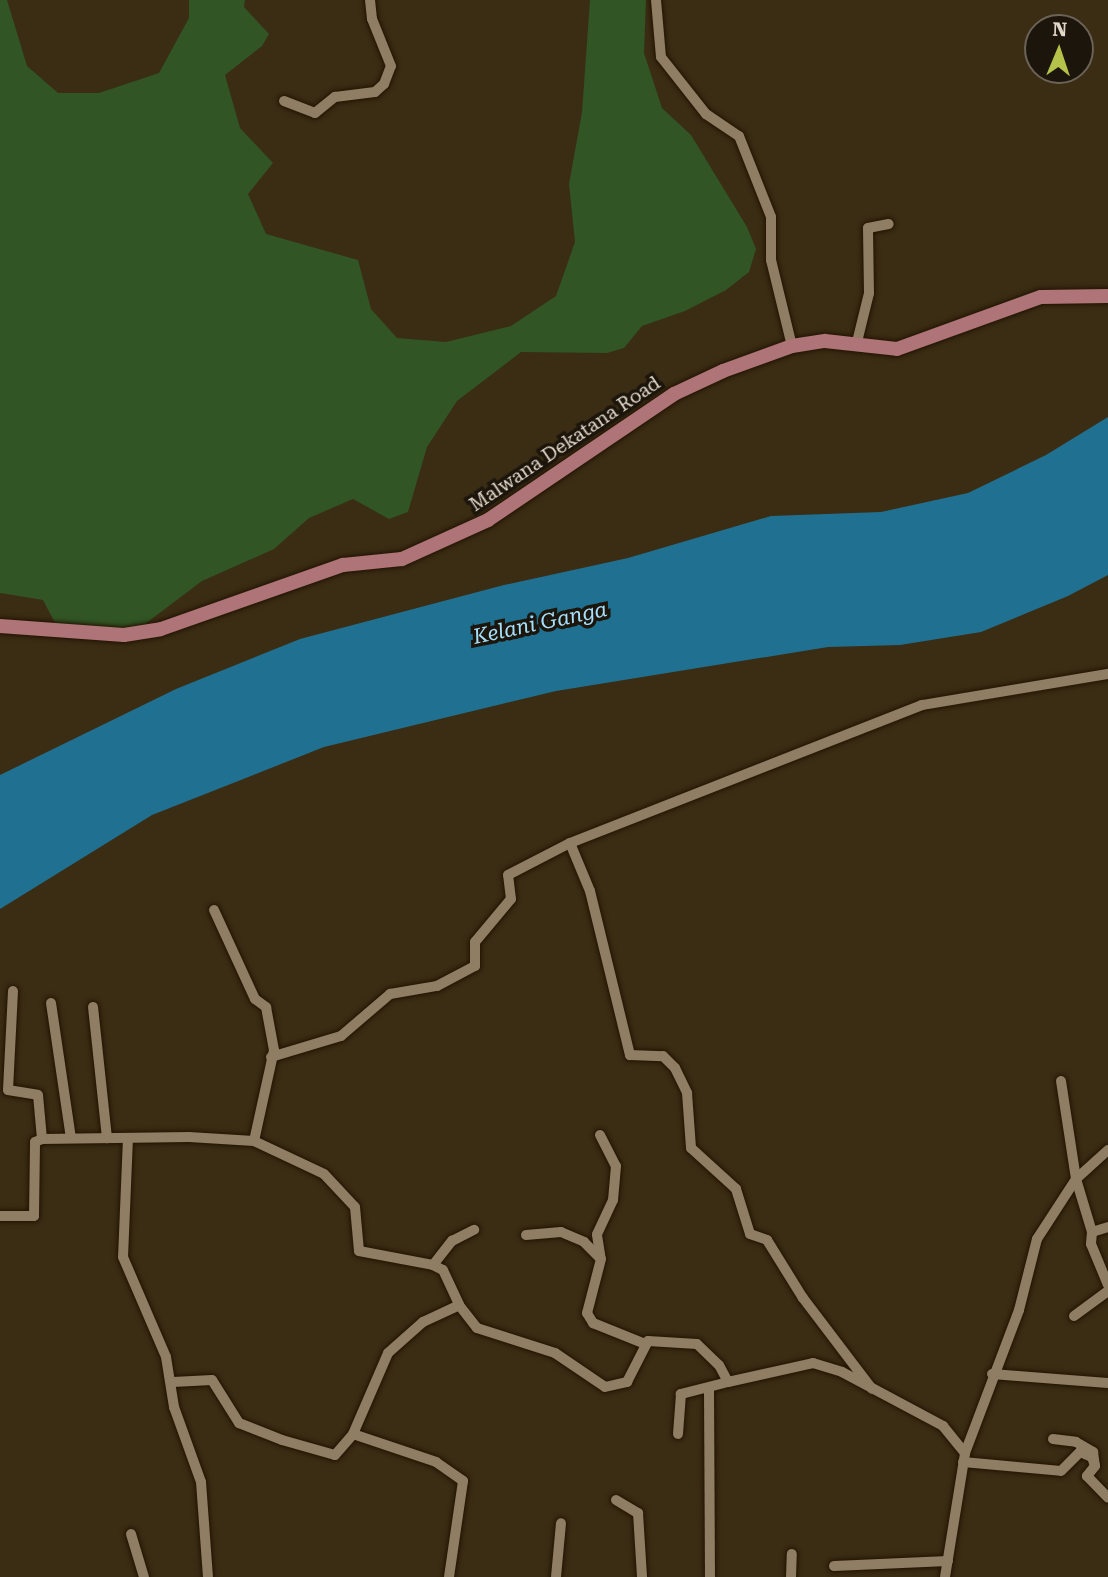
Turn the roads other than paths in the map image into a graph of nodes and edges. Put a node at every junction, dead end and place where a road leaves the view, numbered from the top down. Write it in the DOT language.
graph roads {
  1 [pos="370,0"];
  2 [pos="656,0"];
  3 [pos="284,100"];
  4 [pos="889,225"];
  5 [pos="1108,296"];
  6 [pos="857,342"];
  7 [pos="792,346"];
  8 [pos="0,626"];
  9 [pos="1108,674"];
  10 [pos="570,843"];
  11 [pos="214,910"];
  12 [pos="13,991"];
  13 [pos="51,1003"];
  14 [pos="93,1007"];
  15 [pos="271,1057"];
  16 [pos="1061,1081"];
  17 [pos="600,1135"];
  18 [pos="71,1138"];
  19 [pos="107,1138"];
  20 [pos="128,1138"];
  21 [pos="42,1139"];
  22 [pos="254,1141"];
  23 [pos="1108,1150"];
  24 [pos="1076,1179"];
  25 [pos="0,1216"];
  26 [pos="1108,1227"];
  27 [pos="474,1230"];
  28 [pos="1093,1232"];
  29 [pos="526,1236"];
  30 [pos="601,1259"];
  31 [pos="433,1265"];
  32 [pos="1108,1285"];
  33 [pos="1108,1291"];
  34 [pos="458,1305"];
  35 [pos="1073,1316"];
  36 [pos="645,1344"];
  37 [pos="992,1374"];
  38 [pos="173,1382"];
  39 [pos="728,1382"];
  40 [pos="1108,1382"];
  41 [pos="872,1389"];
  42 [pos="709,1390"];
  43 [pos="353,1434"];
  44 [pos="678,1434"];
  45 [pos="1053,1438"];
  46 [pos="964,1458"];
  47 [pos="1095,1465"];
  48 [pos="1108,1498"];
  49 [pos="616,1500"];
  50 [pos="561,1524"];
  51 [pos="131,1535"];
  52 [pos="792,1554"];
  53 [pos="948,1561"];
  54 [pos="834,1566"];
  55 [pos="144,1577"];
  56 [pos="208,1577"];
  57 [pos="449,1577"];
  58 [pos="556,1577"];
  59 [pos="642,1577"];
  60 [pos="710,1577"];
  61 [pos="791,1577"];
  62 [pos="945,1577"];
  1 -- 3 [label="street"];
  2 -- 7 [label="street"];
  4 -- 6 [label="street"];
  5 -- 6 [label="main road, Malwana Dekatana Road"];
  6 -- 7 [label="main road, Malwana Dekatana Road"];
  7 -- 8 [label="main road, Malwana Dekatana Road"];
  9 -- 10 [label="street"];
  10 -- 15 [label="street"];
  10 -- 41 [label="street"];
  11 -- 15 [label="street"];
  12 -- 21 [label="street"];
  13 -- 18 [label="street"];
  14 -- 19 [label="street"];
  15 -- 22 [label="street"];
  16 -- 24 [label="street"];
  17 -- 30 [label="street"];
  18 -- 19 [label="street"];
  18 -- 21 [label="street"];
  19 -- 20 [label="street"];
  20 -- 22 [label="street"];
  20 -- 38 [label="street"];
  21 -- 25 [label="street"];
  22 -- 31 [label="street"];
  23 -- 24 [label="street"];
  24 -- 28 [label="street"];
  24 -- 37 [label="street"];
  26 -- 28 [label="street"];
  27 -- 31 [label="street"];
  28 -- 32 [label="street"];
  29 -- 30 [label="street"];
  30 -- 36 [label="street"];
  31 -- 34 [label="street"];
  33 -- 35 [label="street"];
  34 -- 36 [label="street"];
  34 -- 43 [label="street"];
  36 -- 39 [label="street"];
  37 -- 40 [label="street"];
  37 -- 46 [label="street"];
  38 -- 43 [label="street"];
  38 -- 56 [label="street"];
  39 -- 41 [label="street"];
  39 -- 42 [label="street"];
  41 -- 46 [label="street"];
  42 -- 44 [label="street"];
  42 -- 60 [label="street"];
  43 -- 57 [label="street"];
  45 -- 47 [label="street"];
  46 -- 47 [label="street"];
  46 -- 53 [label="street"];
  47 -- 48 [label="street"];
  49 -- 59 [label="street"];
  50 -- 58 [label="street"];
  51 -- 55 [label="street"];
  52 -- 61 [label="street"];
  53 -- 54 [label="street"];
  53 -- 62 [label="street"];
}
